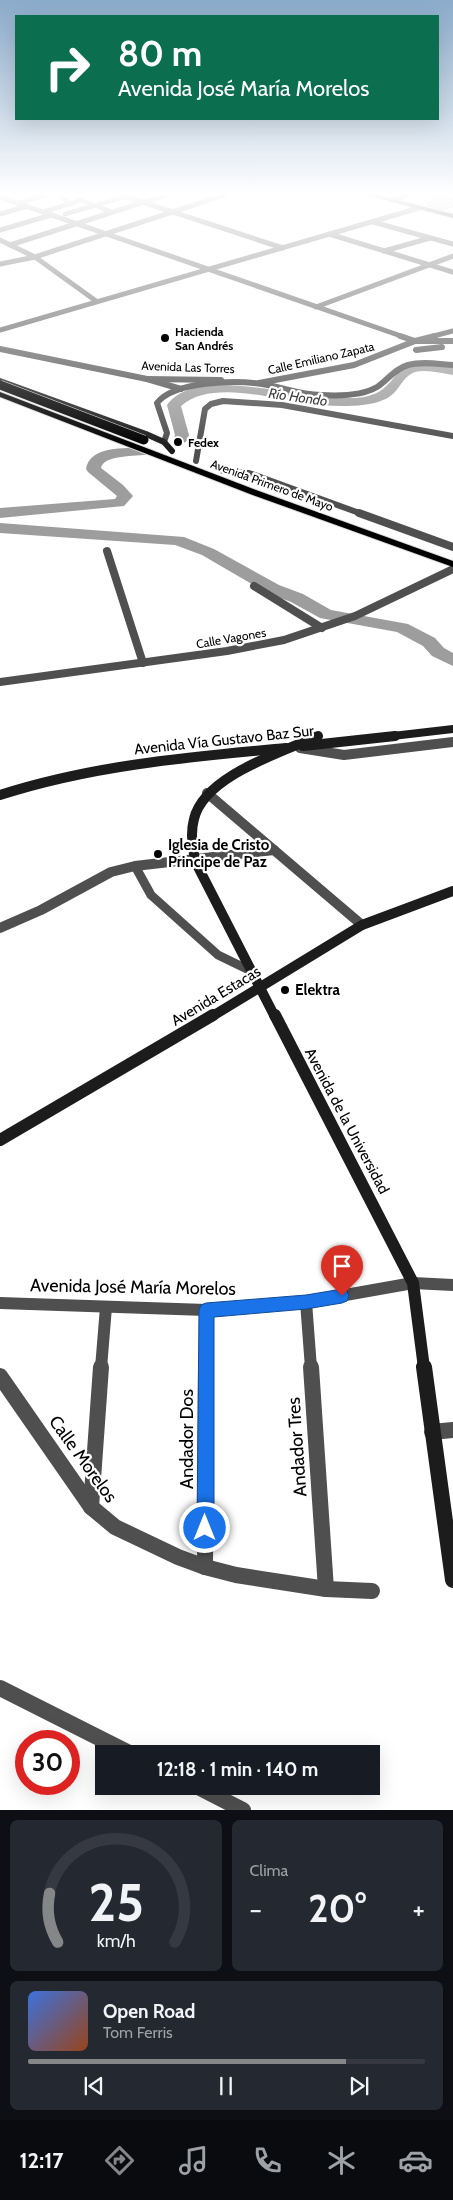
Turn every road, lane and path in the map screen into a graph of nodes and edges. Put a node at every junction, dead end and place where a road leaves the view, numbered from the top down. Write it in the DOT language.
graph roads {
  1 [pos="66,279"];
  2 [pos="172,279"];
  3 [pos="238,279"];
  4 [pos="390,279"];
  5 [pos="96,301"];
  6 [pos="316,307"];
  7 [pos="0,330"];
  8 [pos="453,331"];
  9 [pos="414,341"];
  10 [pos="453,341"];
  11 [pos="453,346"];
  12 [pos="0,349"];
  13 [pos="416,350"];
  14 [pos="453,365"];
  15 [pos="288,376"];
  16 [pos="147,379"];
  17 [pos="0,381"];
  18 [pos="259,383"];
  19 [pos="0,385"];
  20 [pos="181,389"];
  21 [pos="26,390"];
  22 [pos="0,394"];
  23 [pos="11,398"];
  24 [pos="453,436"];
  25 [pos="164,442"];
  26 [pos="172,451"];
  27 [pos="196,461"];
  28 [pos="223,471"];
  29 [pos="453,547"];
  30 [pos="108,551"];
  31 [pos="453,555"];
  32 [pos="453,564"];
  33 [pos="453,569"];
  34 [pos="254,586"];
  35 [pos="322,628"];
  36 [pos="143,663"];
  37 [pos="0,682"];
  38 [pos="453,729"];
  39 [pos="318,736"];
  40 [pos="453,742"];
  41 [pos="296,747"];
  42 [pos="207,793"];
  43 [pos="0,795"];
  44 [pos="274,850"];
  45 [pos="195,861"];
  46 [pos="135,866"];
  47 [pos="453,891"];
  48 [pos="362,925"];
  49 [pos="0,928"];
  50 [pos="251,971"];
  51 [pos="260,988"];
  52 [pos="0,1140"];
  53 [pos="414,1283"];
  54 [pos="453,1285"];
  55 [pos="306,1302"];
  56 [pos="0,1303"];
  57 [pos="106,1308"];
  58 [pos="206,1310"];
  59 [pos="0,1376"];
  60 [pos="453,1430"];
  61 [pos="432,1432"];
  62 [pos="91,1507"];
  63 [pos="451,1551"];
  64 [pos="205,1567"];
  65 [pos="453,1580"];
  66 [pos="326,1589"];
  67 [pos="372,1591"];
  68 [pos="0,1688"];
  69 [pos="113,1745"];
  70 [pos="214,1795"];
  71 [pos="243,1810"];
  1 -- 5 [label="street"];
  2 -- 5 [label="street"];
  3 -- 6 [label="street"];
  4 -- 6 [label="street"];
  5 -- 7 [label="street"];
  6 -- 9 [label="street"];
  8 -- 9 [label="street, Calle Emiliano Zapata"];
  9 -- 10 [label="street, Calle Emiliano Zapata"];
  9 -- 15 [label="street, Calle Emiliano Zapata"];
  11 -- 13 [label="street"];
  12 -- 16 [label="street, Avenida Las Torres"];
  14 -- 18 [label="street"];
  15 -- 16 [label="street, Avenida Las Torres"];
  15 -- 18 [label="street, Calle Emiliano Zapata"];
  16 -- 20 [label="street"];
  17 -- 21 [label="main road, Avenida Primero de Mayo"];
  18 -- 20 [label="street, Avenida Las Torres"];
  19 -- 26 [label="highway, Avenida Primero de Mayo, bridge"];
  20 -- 25 [label="street, Avenida Las Torres"];
  21 -- 23 [label="highway"];
  21 -- 25 [label="main road, Avenida Primero de Mayo"];
  22 -- 23 [label="highway, Avenida Primero de Mayo"];
  23 -- 32 [label="highway, Avenida Primero de Mayo"];
  24 -- 27 [label="street"];
  25 -- 26 [label="main road, Avenida Primero de Mayo"];
  26 -- 27 [label="highway, Avenida Primero de Mayo"];
  27 -- 28 [label="highway, Avenida Primero de Mayo"];
  28 -- 29 [label="street, Avenida Primero de Mayo"];
  28 -- 31 [label="highway, Avenida Primero de Mayo"];
  30 -- 36 [label="street"];
  33 -- 35 [label="street, Calle Vagones"];
  34 -- 35 [label="street"];
  35 -- 36 [label="street, Calle Vagones"];
  36 -- 37 [label="street, Calle Vagones"];
  38 -- 41 [label="main road, Avenida Vía Gustavo Baz Sur"];
  39 -- 41 [label="main road"];
  40 -- 41 [label="street"];
  41 -- 42 [label="main road, Avenida de la Universidad"];
  41 -- 43 [label="main road, Avenida Vía Gustavo Baz Sur"];
  42 -- 44 [label="street"];
  42 -- 45 [label="main road, Avenida de la Universidad"];
  44 -- 45 [label="street"];
  44 -- 48 [label="street"];
  45 -- 46 [label="street"];
  45 -- 50 [label="main road, Avenida de la Universidad"];
  46 -- 49 [label="street"];
  46 -- 50 [label="street"];
  47 -- 48 [label="main road, Avenida Estacas"];
  48 -- 51 [label="main road, Avenida Estacas"];
  50 -- 51 [label="main road, Avenida de la Universidad"];
  51 -- 52 [label="main road, Avenida Estacas"];
  51 -- 53 [label="main road, Avenida de la Universidad"];
  53 -- 54 [label="street, Avenida José María Morelos"];
  53 -- 55 [label="street, Avenida José María Morelos"];
  53 -- 61 [label="main road, Avenida de la Universidad"];
  55 -- 58 [label="street, Avenida José María Morelos"];
  55 -- 66 [label="street, Andador Tres"];
  56 -- 57 [label="street, Avenida José María Morelos"];
  57 -- 58 [label="street, Avenida José María Morelos"];
  57 -- 62 [label="street"];
  58 -- 64 [label="street, Andador Dos"];
  59 -- 62 [label="street, Calle Morelos"];
  60 -- 61 [label="street"];
  61 -- 63 [label="main road, Avenida de la Universidad"];
  62 -- 64 [label="street, Calle Morelos"];
  63 -- 65 [label="main road, Avenida de la Universidad"];
  64 -- 66 [label="street, Calle Morelos"];
  66 -- 67 [label="street, Calle Morelos"];
  68 -- 69 [label="street"];
  70 -- 71 [label="street"];
}
